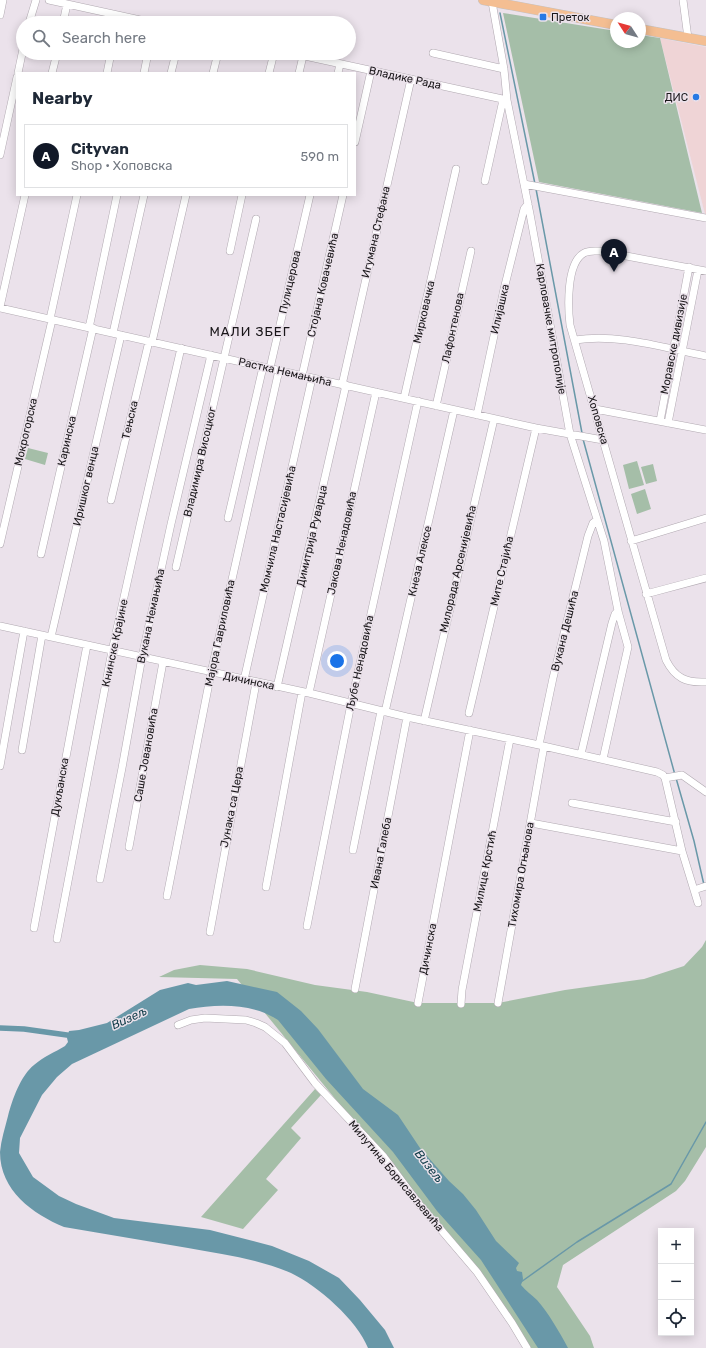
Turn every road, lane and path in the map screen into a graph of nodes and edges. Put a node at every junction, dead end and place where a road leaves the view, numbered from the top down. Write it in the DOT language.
graph roads {
  1 [pos="4,0"];
  2 [pos="36,0"];
  3 [pos="50,0"];
  4 [pos="683,0"];
  5 [pos="488,1"];
  6 [pos="502,2"];
  7 [pos="68,4"];
  8 [pos="0,15"];
  9 [pos="31,16"];
  10 [pos="65,16"];
  11 [pos="109,16"];
  12 [pos="610,23"];
  13 [pos="646,30"];
  14 [pos="688,38"];
  15 [pos="706,41"];
  16 [pos="433,53"];
  17 [pos="21,60"];
  18 [pos="55,60"];
  19 [pos="110,60"];
  20 [pos="147,60"];
  21 [pos="174,60"];
  22 [pos="216,60"];
  23 [pos="272,60"];
  24 [pos="302,60"];
  25 [pos="322,60"];
  26 [pos="340,64"];
  27 [pos="504,69"];
  28 [pos="371,71"];
  29 [pos="18,72"];
  30 [pos="52,72"];
  31 [pos="107,72"];
  32 [pos="144,72"];
  33 [pos="171,72"];
  34 [pos="213,72"];
  35 [pos="269,72"];
  36 [pos="299,72"];
  37 [pos="338,72"];
  38 [pos="411,79"];
  39 [pos="16,82"];
  40 [pos="505,100"];
  41 [pos="356,138"];
  42 [pos="0,155"];
  43 [pos="456,169"];
  44 [pos="485,181"];
  45 [pos="524,184"];
  46 [pos="25,196"];
  47 [pos="77,196"];
  48 [pos="118,196"];
  49 [pos="144,196"];
  50 [pos="186,196"];
  51 [pos="242,196"];
  52 [pos="310,196"];
  53 [pos="343,196"];
  54 [pos="528,204"];
  55 [pos="706,218"];
  56 [pos="256,219"];
  57 [pos="230,251"];
  58 [pos="471,251"];
  59 [pos="689,268"];
  60 [pos="698,270"];
  61 [pos="706,271"];
  62 [pos="0,307"];
  63 [pos="51,319"];
  64 [pos="91,328"];
  65 [pos="113,333"];
  66 [pos="121,335"];
  67 [pos="575,340"];
  68 [pos="151,342"];
  69 [pos="181,348"];
  70 [pos="674,349"];
  71 [pos="682,351"];
  72 [pos="211,355"];
  73 [pos="706,356"];
  74 [pos="224,358"];
  75 [pos="267,368"];
  76 [pos="279,370"];
  77 [pos="302,376"];
  78 [pos="312,378"];
  79 [pos="344,385"];
  80 [pos="376,392"];
  81 [pos="404,398"];
  82 [pos="418,402"];
  83 [pos="436,406"];
  84 [pos="595,409"];
  85 [pos="454,410"];
  86 [pos="477,415"];
  87 [pos="494,419"];
  88 [pos="660,421"];
  89 [pos="668,423"];
  90 [pos="536,428"];
  91 [pos="706,430"];
  92 [pos="570,434"];
  93 [pos="601,439"];
  94 [pos="112,500"];
  95 [pos="228,518"];
  96 [pos="706,518"];
  97 [pos="597,520"];
  98 [pos="632,541"];
  99 [pos="0,544"];
  100 [pos="41,554"];
  101 [pos="176,566"];
  102 [pos="706,578"];
  103 [pos="646,594"];
  104 [pos="618,611"];
  105 [pos="0,626"];
  106 [pos="24,631"];
  107 [pos="42,635"];
  108 [pos="51,637"];
  109 [pos="87,645"];
  110 [pos="112,651"];
  111 [pos="142,657"];
  112 [pos="163,662"];
  113 [pos="211,673"];
  114 [pos="244,680"];
  115 [pos="706,682"];
  116 [pos="256,683"];
  117 [pos="277,687"];
  118 [pos="302,692"];
  119 [pos="309,694"];
  120 [pos="351,704"];
  121 [pos="383,711"];
  122 [pos="469,713"];
  123 [pos="407,717"];
  124 [pos="424,720"];
  125 [pos="470,730"];
  126 [pos="510,739"];
  127 [pos="542,745"];
  128 [pos="22,750"];
  129 [pos="581,754"];
  130 [pos="603,759"];
  131 [pos="0,766"];
  132 [pos="669,776"];
  133 [pos="706,792"];
  134 [pos="572,803"];
  135 [pos="676,822"];
  136 [pos="530,823"];
  137 [pos="129,847"];
  138 [pos="353,850"];
  139 [pos="682,851"];
  140 [pos="100,879"];
  141 [pos="266,887"];
  142 [pos="701,888"];
  143 [pos="167,896"];
  144 [pos="698,903"];
  145 [pos="307,926"];
  146 [pos="34,928"];
  147 [pos="210,932"];
  148 [pos="56,939"];
  149 [pos="355,989"];
  150 [pos="418,1003"];
  151 [pos="498,1003"];
  152 [pos="461,1004"];
  153 [pos="178,1025"];
  154 [pos="527,1348"];
  1 -- 8 [label="street"];
  2 -- 9 [label="street"];
  3 -- 7 [label="street"];
  4 -- 14 [label="street"];
  5 -- 6 [label="main road"];
  5 -- 27 [label="street, Карловачке митрополије"];
  6 -- 12 [label="main road"];
  7 -- 10 [label="street"];
  7 -- 11 [label="street"];
  13 -- 14 [label="main road"];
  14 -- 15 [label="main road"];
  16 -- 27 [label="street"];
  17 -- 29 [label="street"];
  18 -- 30 [label="street"];
  19 -- 31 [label="street"];
  20 -- 32 [label="street"];
  21 -- 33 [label="street"];
  22 -- 34 [label="street"];
  23 -- 35 [label="street"];
  24 -- 36 [label="street"];
  25 -- 26 [label="street, Владике Рада"];
  26 -- 28 [label="street, Владике Рада"];
  26 -- 37 [label="street"];
  27 -- 40 [label="street, Карловачке митрополије"];
  28 -- 38 [label="street, Владике Рада"];
  28 -- 41 [label="street"];
  38 -- 40 [label="street, Владике Рада"];
  38 -- 79 [label="street, Игумана Стефана"];
  39 -- 42 [label="street"];
  40 -- 44 [label="street"];
  40 -- 45 [label="street, Карловачке митрополије"];
  43 -- 81 [label="street, Мирковачка"];
  45 -- 54 [label="street, Карловачке митрополије"];
  45 -- 55 [label="street"];
  46 -- 62 [label="street"];
  47 -- 63 [label="street, Мокрогорска"];
  48 -- 64 [label="street, Каринска"];
  49 -- 65 [label="street"];
  50 -- 68 [label="street, Тењска"];
  51 -- 57 [label="street"];
  52 -- 75 [label="street, Пулицерова"];
  53 -- 77 [label="street, Стојана Ковачевића"];
  54 -- 86 [label="street, Илијашка"];
  54 -- 92 [label="street, Карловачке митрополије"];
  56 -- 74 [label="street, Владимира Висоцког"];
  58 -- 83 [label="street, Лафонтенова"];
  59 -- 60 [label="street, Хоповска"];
  59 -- 67 [label="street, Хоповска"];
  59 -- 70 [label="street, Моравске дивизије"];
  60 -- 61 [label="street, Хоповска"];
  60 -- 71 [label="street, Моравске дивизије"];
  62 -- 63 [label="street, Растка Немањића"];
  63 -- 64 [label="street, Растка Немањића"];
  63 -- 99 [label="street, Мокрогорска"];
  64 -- 65 [label="street, Растка Немањића"];
  64 -- 100 [label="street, Каринска"];
  65 -- 66 [label="street, Растка Немањића"];
  66 -- 68 [label="street, Растка Немањића"];
  66 -- 108 [label="street, Иришког венца"];
  67 -- 70 [label="street"];
  67 -- 84 [label="street, Хоповска"];
  68 -- 69 [label="street, Растка Немањића"];
  68 -- 94 [label="street, Тењска"];
  69 -- 72 [label="street, Растка Немањића"];
  69 -- 110 [label="street, Книнске Крајине"];
  70 -- 71 [label="street"];
  70 -- 88 [label="street, Моравске дивизије"];
  71 -- 73 [label="street"];
  71 -- 89 [label="street, Моравске дивизије"];
  72 -- 74 [label="street, Растка Немањића"];
  72 -- 111 [label="street, Вукана Немањића"];
  74 -- 75 [label="street, Растка Немањића"];
  74 -- 101 [label="street, Владимира Висоцког"];
  75 -- 76 [label="street, Растка Немањића"];
  75 -- 95 [label="street, Пулицерова"];
  76 -- 77 [label="street, Растка Немањића"];
  76 -- 113 [label="street, Мајора Гавриловића"];
  77 -- 78 [label="street, Растка Немањића"];
  78 -- 79 [label="street, Растка Немањића"];
  78 -- 114 [label="street, Момчила Настасијевића"];
  79 -- 80 [label="street, Растка Немањића"];
  79 -- 117 [label="street, Димитрија Руварца"];
  80 -- 81 [label="street, Растка Немањића"];
  80 -- 119 [label="street, Јакова Ненадовића"];
  81 -- 82 [label="street, Растка Немањића"];
  82 -- 83 [label="street, Растка Немањића"];
  82 -- 120 [label="street, Љубе Ненадовића"];
  83 -- 85 [label="street, Растка Немањића"];
  84 -- 88 [label="street"];
  84 -- 93 [label="street, Хоповска"];
  85 -- 86 [label="street, Растка Немањића"];
  85 -- 121 [label="street, Кнеза Алексе"];
  86 -- 87 [label="street, Растка Немањића"];
  87 -- 90 [label="street, Растка Немањића"];
  87 -- 124 [label="street, Милорада Арсенијевића"];
  88 -- 89 [label="street"];
  89 -- 91 [label="street"];
  90 -- 92 [label="street, Растка Немањића"];
  90 -- 122 [label="street, Мите Стајића"];
  92 -- 93 [label="street, Растка Немањића"];
  92 -- 97 [label="street, Карловачке митрополије"];
  93 -- 98 [label="street, Хоповска"];
  96 -- 98 [label="street"];
  97 -- 104 [label="street, Карловачке митрополије"];
  97 -- 127 [label="street, Вукана Дешића"];
  98 -- 103 [label="street, Хоповска"];
  102 -- 103 [label="street"];
  103 -- 115 [label="street, Хоповска"];
  104 -- 129 [label="street"];
  104 -- 130 [label="street, Карловачке митрополије"];
  105 -- 106 [label="street, Дичинска"];
  106 -- 107 [label="street, Дичинска"];
  106 -- 131 [label="street"];
  107 -- 108 [label="street, Дичинска"];
  107 -- 128 [label="street"];
  108 -- 109 [label="street, Дичинска"];
  109 -- 110 [label="street, Дичинска"];
  109 -- 146 [label="street, Дукљанска"];
  110 -- 111 [label="street, Дичинска"];
  110 -- 148 [label="street, Книнске Крајине"];
  111 -- 112 [label="street, Дичинска"];
  111 -- 140 [label="street, Вукана Немањића"];
  112 -- 113 [label="street, Дичинска"];
  112 -- 137 [label="street, Саше Јовановића"];
  113 -- 114 [label="street, Дичинска"];
  113 -- 143 [label="street, Мајора Гавриловића"];
  114 -- 116 [label="street, Дичинска"];
  116 -- 117 [label="street, Дичинска"];
  116 -- 147 [label="street, Јунака са Цера"];
  117 -- 118 [label="street, Дичинска"];
  118 -- 119 [label="street, Дичинска"];
  118 -- 141 [label="street"];
  119 -- 120 [label="street, Дичинска"];
  120 -- 121 [label="street, Дичинска"];
  120 -- 145 [label="street, Љубе Ненадовића"];
  121 -- 123 [label="street, Дичинска"];
  121 -- 138 [label="street"];
  123 -- 124 [label="street, Дичинска"];
  123 -- 149 [label="street, Ивана Галеба"];
  124 -- 125 [label="street, Дичинска"];
  125 -- 126 [label="street, Дичинска"];
  125 -- 150 [label="street, Дичинска"];
  126 -- 127 [label="street, Дичинска"];
  126 -- 152 [label="street, Милице Крстић"];
  127 -- 129 [label="street, Дичинска"];
  127 -- 136 [label="street, Тихомира Огњанова"];
  129 -- 130 [label="street, Дичинска"];
  130 -- 132 [label="street, Дичинска"];
  132 -- 133 [label="street, Дичинска"];
  132 -- 135 [label="street"];
  134 -- 135 [label="street"];
  135 -- 139 [label="street"];
  136 -- 139 [label="street"];
  136 -- 151 [label="street, Тихомира Огњанова"];
  139 -- 142 [label="street"];
  142 -- 144 [label="street"];
  153 -- 154 [label="street, Милутина Борисављевића"];
}
